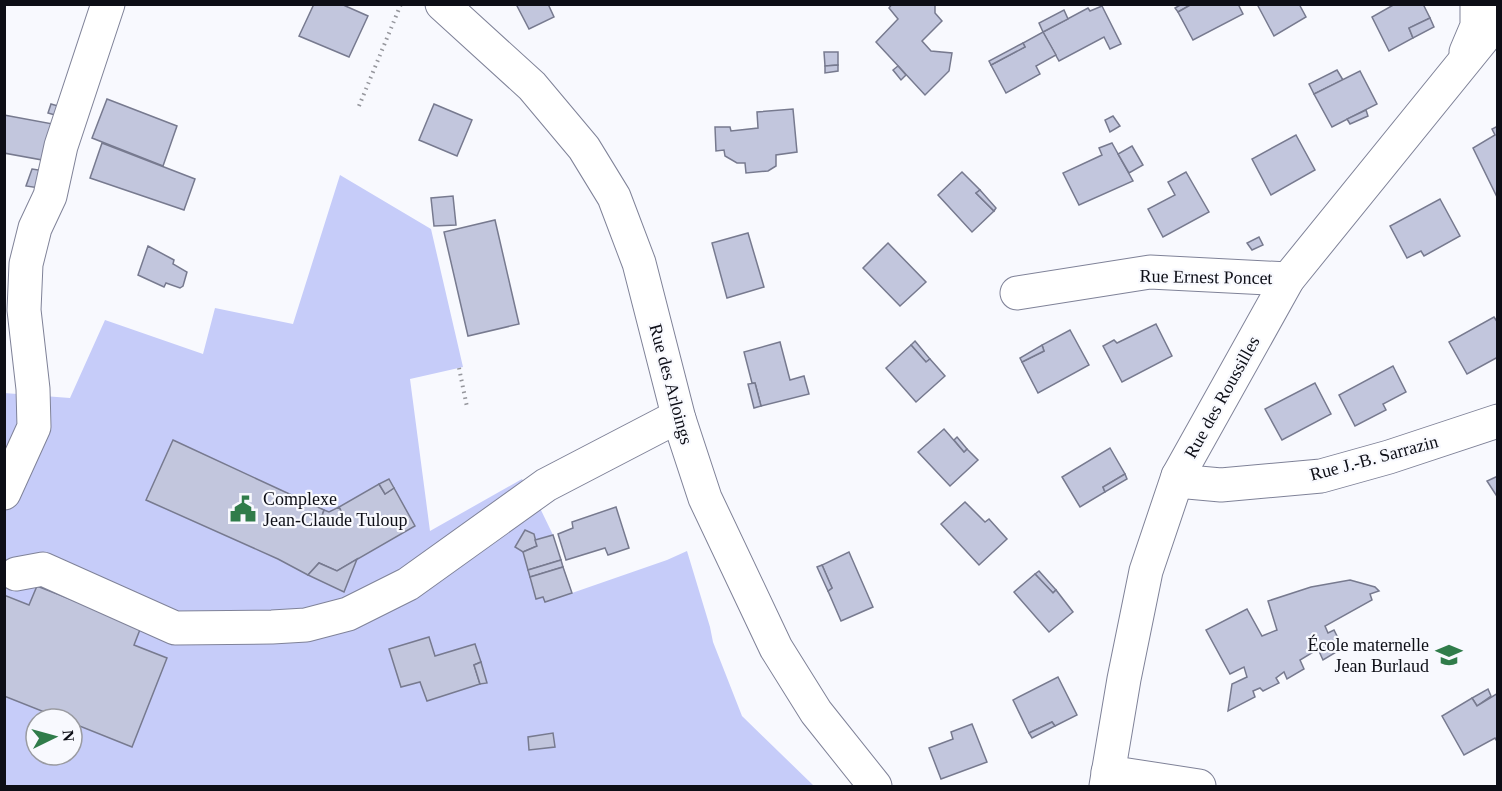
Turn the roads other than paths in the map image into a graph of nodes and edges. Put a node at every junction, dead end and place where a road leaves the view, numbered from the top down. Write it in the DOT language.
graph roads {
  1 [pos="108,4"];
  2 [pos="442,4"];
  3 [pos="1477,4"];
  4 [pos="1497,20"];
  5 [pos="1460,64"];
  6 [pos="1288,279"];
  7 [pos="1017,293"];
  8 [pos="679,419"];
  9 [pos="1497,421"];
  10 [pos="1178,476"];
  11 [pos="4,493"];
  12 [pos="16,574"];
  13 [pos="1099,782"];
  14 [pos="875,786"];
  15 [pos="1199,786"];
  1 -- 11 [label="street"];
  2 -- 8 [label="street, Rue des Arloings"];
  3 -- 5 [label="street, Rue des Roussilles"];
  4 -- 5 [label="street, Rue des Roussilles"];
  5 -- 6 [label="street, Rue des Roussilles"];
  6 -- 7 [label="street, Rue Ernest Poncet"];
  6 -- 10 [label="street, Rue des Roussilles"];
  8 -- 12 [label="street"];
  8 -- 14 [label="street, Rue des Arloings"];
  9 -- 10 [label="street, Rue J.-B. Sarrazin"];
  10 -- 13 [label="street, Rue des Roussilles"];
  13 -- 15 [label="street"];
}
